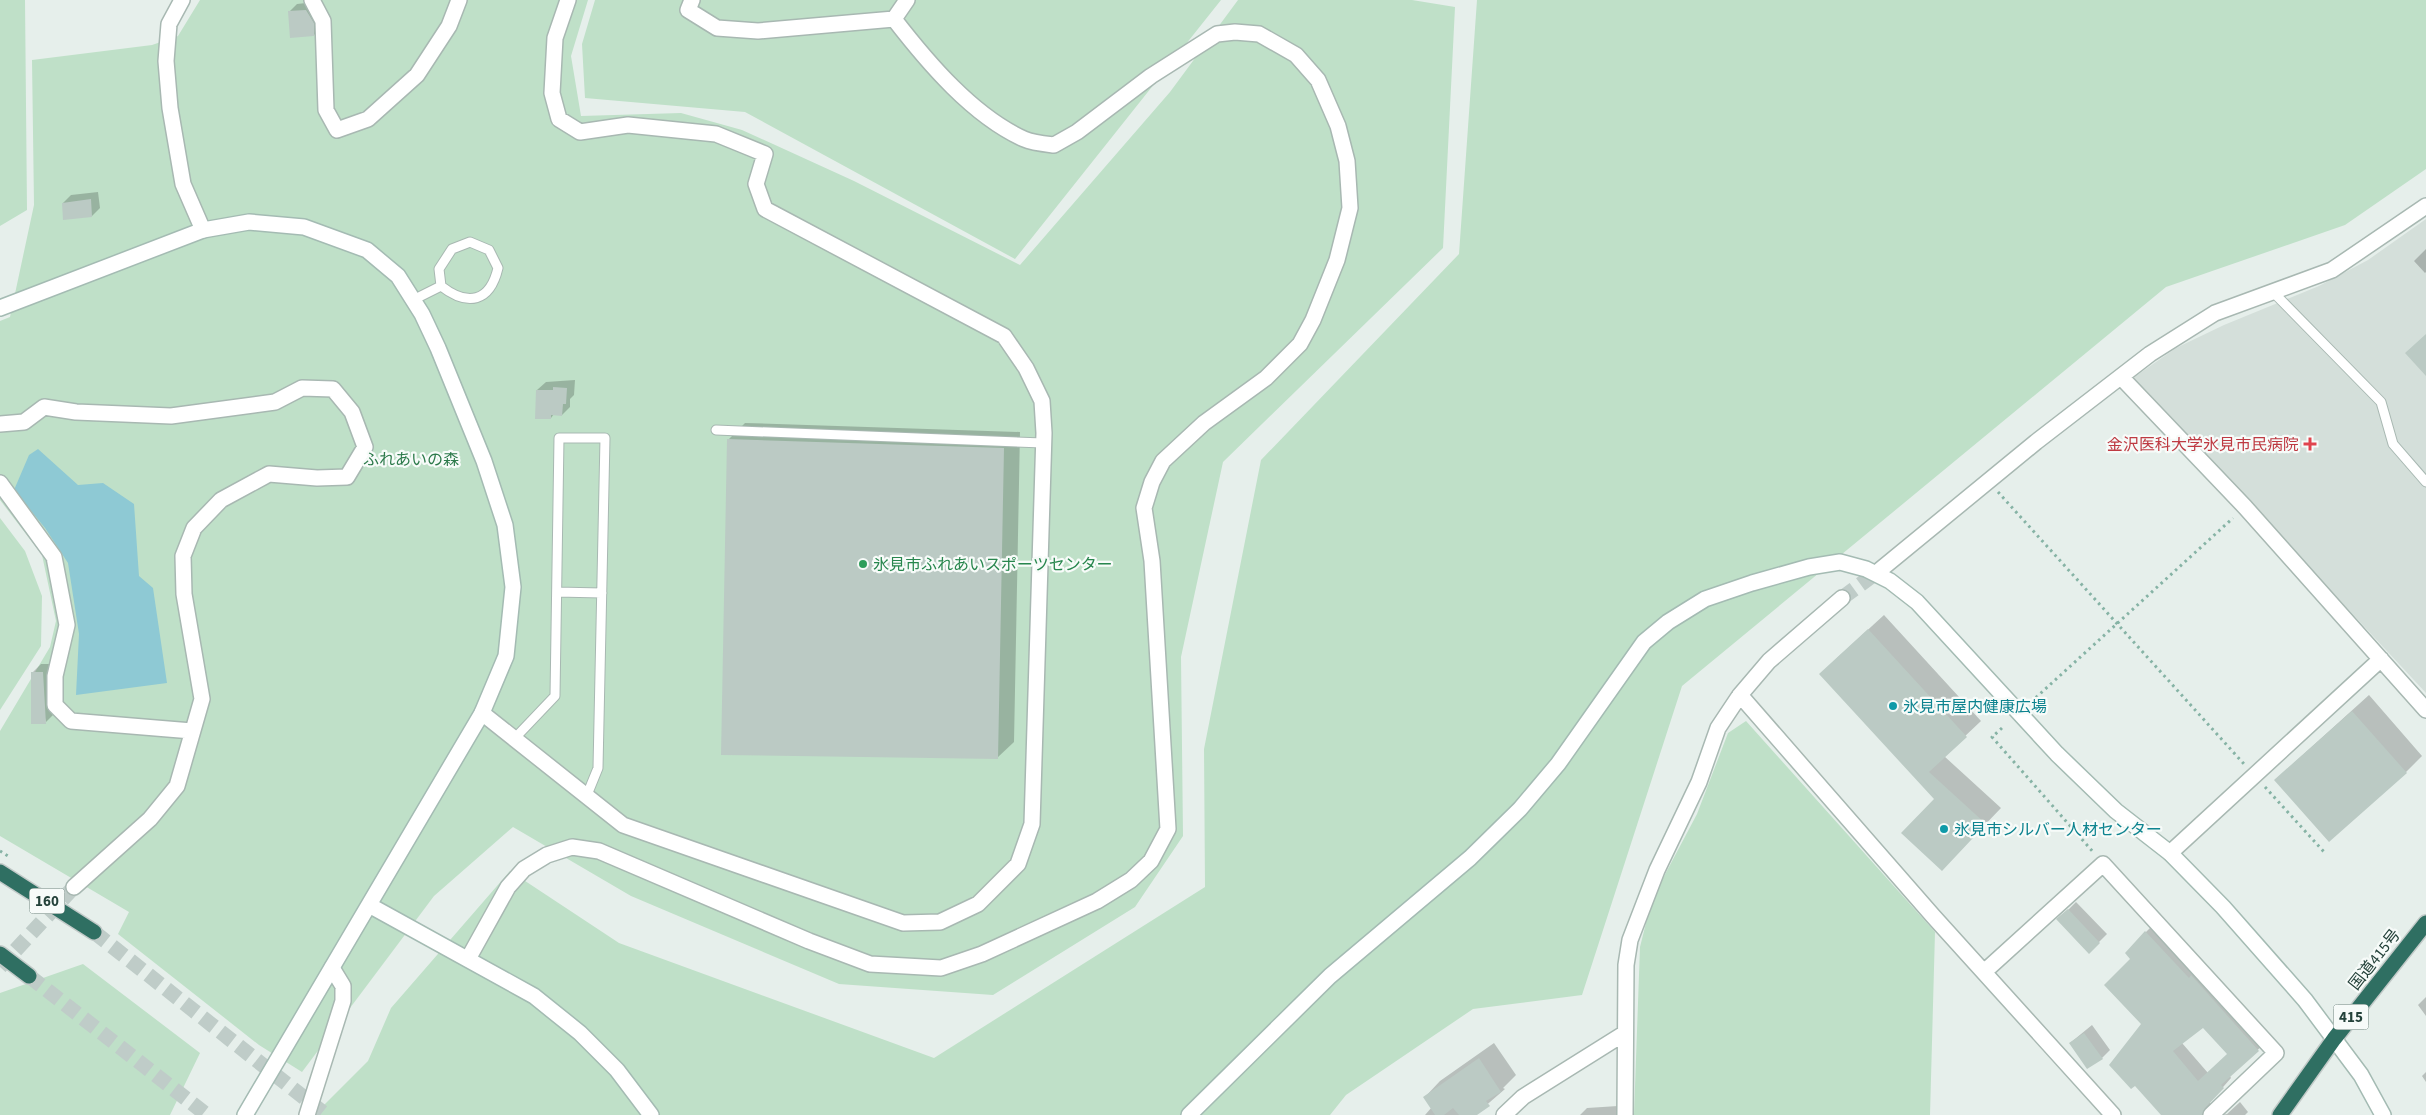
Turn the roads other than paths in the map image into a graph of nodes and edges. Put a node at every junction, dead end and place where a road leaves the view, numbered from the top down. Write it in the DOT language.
graph roads {
  1 [pos="182,0"];
  2 [pos="312,0"];
  3 [pos="459,0"];
  4 [pos="568,0"];
  5 [pos="692,0"];
  6 [pos="907,0"];
  7 [pos="894,19"];
  8 [pos="2426,206"];
  9 [pos="203,230"];
  10 [pos="441,286"];
  11 [pos="2274,293"];
  12 [pos="413,300"];
  13 [pos="0,308"];
  14 [pos="2121,377"];
  15 [pos="0,424"];
  16 [pos="716,430"];
  17 [pos="1044,443"];
  18 [pos="2426,482"];
  19 [pos="0,483"];
  20 [pos="1880,570"];
  21 [pos="557,592"];
  22 [pos="602,593"];
  23 [pos="1842,598"];
  24 [pos="2381,659"];
  25 [pos="1740,695"];
  26 [pos="2426,710"];
  27 [pos="482,713"];
  28 [pos="192,731"];
  29 [pos="515,738"];
  30 [pos="586,795"];
  31 [pos="2170,853"];
  32 [pos="0,872"];
  33 [pos="74,887"];
  34 [pos="370,905"];
  35 [pos="2426,923"];
  36 [pos="94,932"];
  37 [pos="0,954"];
  38 [pos="468,959"];
  39 [pos="332,968"];
  40 [pos="1984,972"];
  41 [pos="29,976"];
  42 [pos="1625,1033"];
  43 [pos="2334,1040"];
  44 [pos="245,1115"];
  45 [pos="307,1115"];
  46 [pos="651,1115"];
  47 [pos="1189,1115"];
  48 [pos="1504,1115"];
  49 [pos="1625,1115"];
  50 [pos="2113,1115"];
  51 [pos="2211,1115"];
  52 [pos="2280,1115"];
  53 [pos="2383,1115"];
  1 -- 9 [label="street"];
  2 -- 3 [label="street"];
  4 -- 17 [label="street"];
  5 -- 7 [label="street"];
  6 -- 7 [label="street"];
  7 -- 38 [label="street"];
  8 -- 11 [label="street"];
  9 -- 12 [label="street"];
  9 -- 13 [label="street"];
  10 -- 10 [label="lane"];
  10 -- 12 [label="lane"];
  11 -- 14 [label="street"];
  11 -- 18 [label="lane"];
  12 -- 27 [label="street"];
  14 -- 20 [label="street"];
  14 -- 24 [label="street"];
  15 -- 28 [label="street"];
  16 -- 17 [label="lane"];
  17 -- 30 [label="street"];
  19 -- 28 [label="street"];
  21 -- 22 [label="lane"];
  21 -- 22 [label="lane"];
  21 -- 29 [label="lane"];
  22 -- 30 [label="lane"];
  23 -- 25 [label="street"];
  24 -- 26 [label="street"];
  24 -- 31 [label="street"];
  25 -- 40 [label="street"];
  25 -- 42 [label="street"];
  27 -- 29 [label="street"];
  27 -- 34 [label="street"];
  28 -- 33 [label="street"];
  29 -- 30 [label="street"];
  31 -- 43 [label="street"];
  31 -- 47 [label="street"];
  32 -- 36 [label="highway, 160"];
  34 -- 38 [label="street"];
  34 -- 39 [label="street"];
  35 -- 43 [label="highway, 国道415号 / 415"];
  37 -- 41 [label="highway"];
  38 -- 46 [label="street"];
  39 -- 44 [label="street"];
  39 -- 45 [label="street"];
  40 -- 50 [label="street"];
  40 -- 51 [label="street"];
  42 -- 48 [label="street"];
  42 -- 49 [label="street"];
  43 -- 52 [label="highway, 国道415号 / 415"];
  43 -- 53 [label="street"];
}
